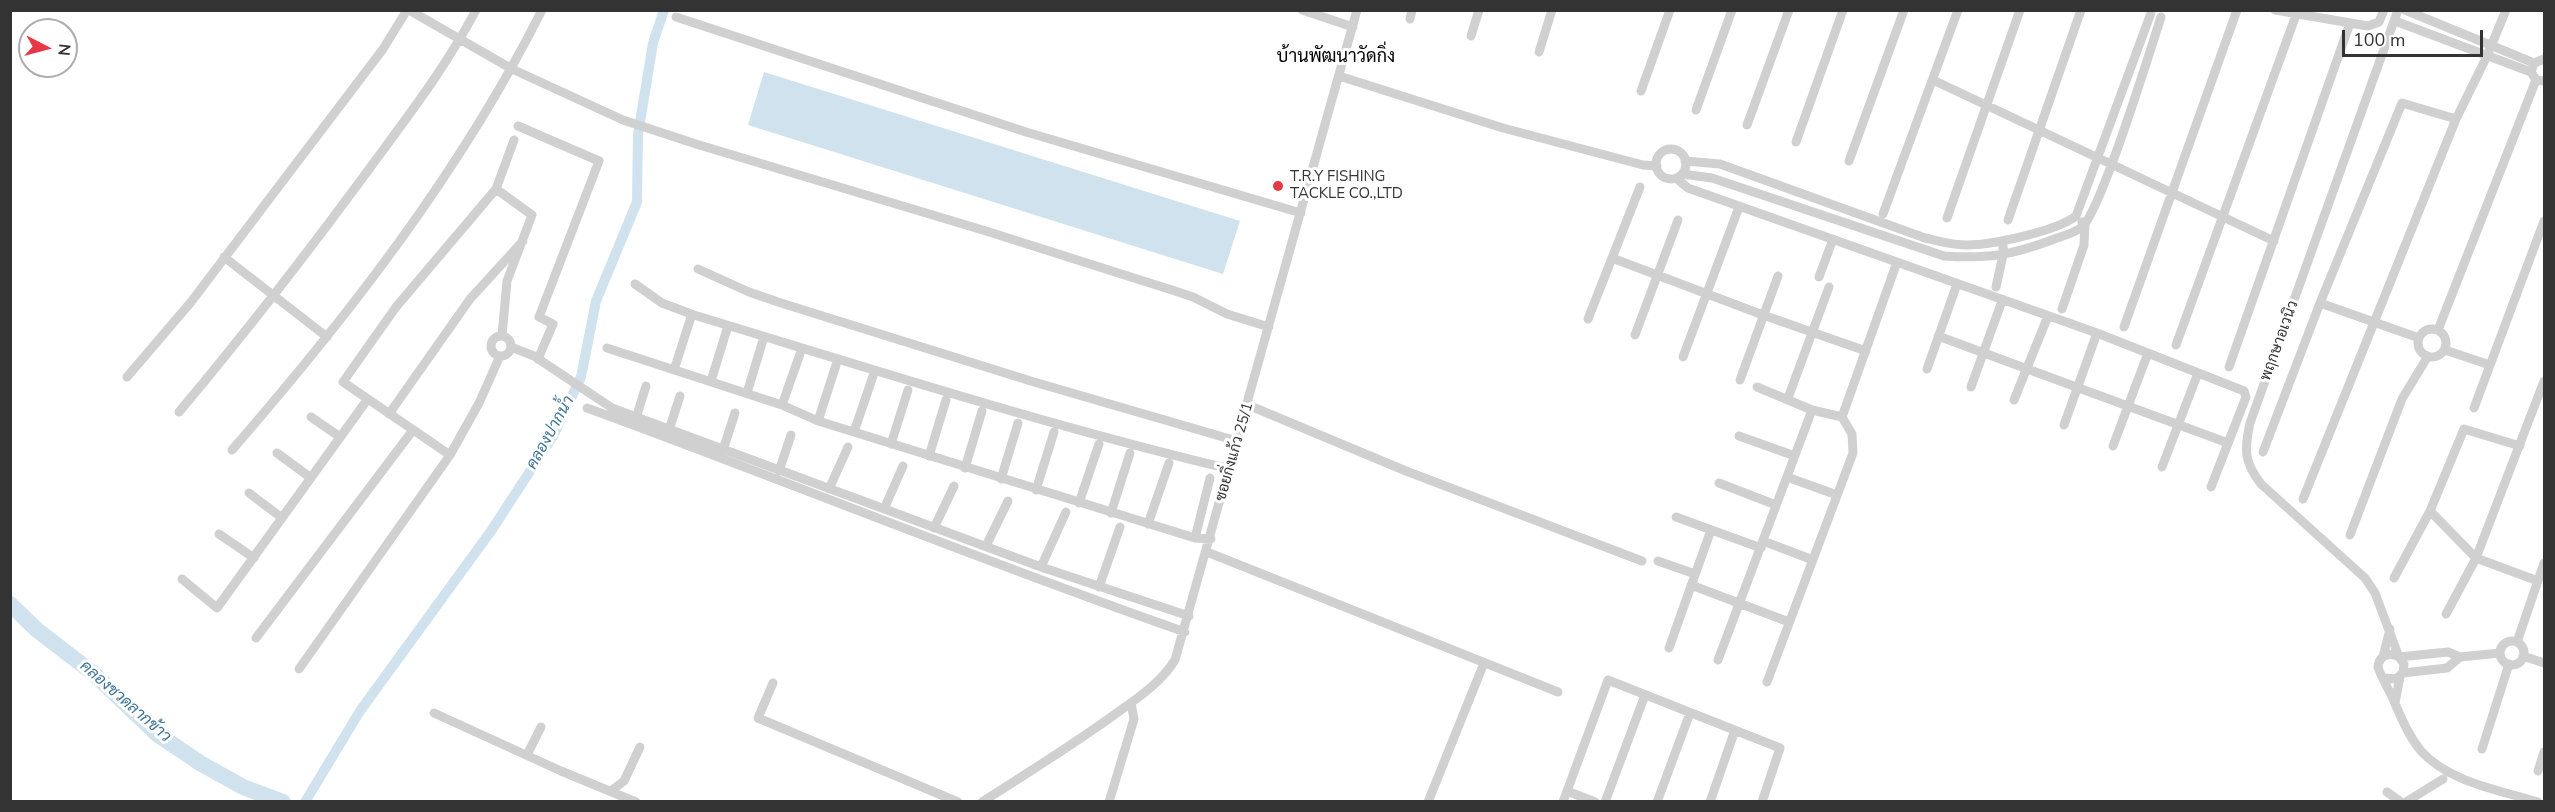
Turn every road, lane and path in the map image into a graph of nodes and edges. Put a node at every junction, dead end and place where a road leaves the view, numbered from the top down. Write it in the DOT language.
graph roads {
  1 [pos="408,10"];
  2 [pos="476,10"];
  3 [pos="542,10"];
  4 [pos="1302,10"];
  5 [pos="1357,10"];
  6 [pos="1479,10"];
  7 [pos="1552,10"];
  8 [pos="1671,10"];
  9 [pos="1732,10"];
  10 [pos="1789,10"];
  11 [pos="1844,10"];
  12 [pos="1904,10"];
  13 [pos="1958,10"];
  14 [pos="2020,10"];
  15 [pos="2081,10"];
  16 [pos="2170,10"];
  17 [pos="2237,10"];
  18 [pos="2275,10"];
  19 [pos="2384,10"];
  20 [pos="2398,10"];
  21 [pos="2405,10"];
  22 [pos="2506,10"];
  23 [pos="2151,12"];
  24 [pos="2296,15"];
  25 [pos="676,17"];
  26 [pos="2161,17"];
  27 [pos="2395,21"];
  28 [pos="2350,23"];
  29 [pos="1353,27"];
  30 [pos="1471,36"];
  31 [pos="460,40"];
  32 [pos="2492,45"];
  33 [pos="1539,52"];
  34 [pos="2487,56"];
  35 [pos="2544,59"];
  36 [pos="512,69"];
  37 [pos="2536,74"];
  38 [pos="1339,76"];
  39 [pos="1933,80"];
  40 [pos="1641,91"];
  41 [pos="1988,106"];
  42 [pos="1696,110"];
  43 [pos="2456,119"];
  44 [pos="518,126"];
  45 [pos="1747,126"];
  46 [pos="2040,130"];
  47 [pos="514,140"];
  48 [pos="1796,142"];
  49 [pos="2097,157"];
  50 [pos="1685,161"];
  51 [pos="1849,161"];
  52 [pos="2111,164"];
  53 [pos="1657,166"];
  54 [pos="1745,172"];
  55 [pos="1679,176"];
  56 [pos="1640,187"];
  57 [pos="1739,188"];
  58 [pos="496,189"];
  59 [pos="2172,193"];
  60 [pos="1739,207"];
  61 [pos="1301,213"];
  62 [pos="1882,213"];
  63 [pos="2076,216"];
  64 [pos="2222,216"];
  65 [pos="1867,217"];
  66 [pos="1947,218"];
  67 [pos="1678,220"];
  68 [pos="2008,220"];
  69 [pos="2544,221"];
  70 [pos="2085,224"];
  71 [pos="1863,230"];
  72 [pos="1833,239"];
  73 [pos="523,241"];
  74 [pos="2003,241"];
  75 [pos="2274,241"];
  76 [pos="2003,255"];
  77 [pos="224,257"];
  78 [pos="1612,258"];
  79 [pos="1897,262"];
  80 [pos="698,269"];
  81 [pos="1657,276"];
  82 [pos="1778,276"];
  83 [pos="1819,277"];
  84 [pos="634,284"];
  85 [pos="1957,284"];
  86 [pos="1829,287"];
  87 [pos="1996,287"];
  88 [pos="1706,294"];
  89 [pos="273,297"];
  90 [pos="2002,301"];
  91 [pos="2320,303"];
  92 [pos="2062,309"];
  93 [pos="1763,315"];
  94 [pos="691,316"];
  95 [pos="2048,316"];
  96 [pos="1588,319"];
  97 [pos="2376,322"];
  98 [pos="1269,327"];
  99 [pos="2124,327"];
  100 [pos="727,328"];
  101 [pos="2438,330"];
  102 [pos="1813,332"];
  103 [pos="2097,333"];
  104 [pos="1635,335"];
  105 [pos="502,336"];
  106 [pos="1938,336"];
  107 [pos="327,337"];
  108 [pos="2419,338"];
  109 [pos="763,340"];
  110 [pos="2176,345"];
  111 [pos="511,346"];
  112 [pos="607,348"];
  113 [pos="2445,350"];
  114 [pos="1866,351"];
  115 [pos="1984,353"];
  116 [pos="2148,353"];
  117 [pos="800,354"];
  118 [pos="500,356"];
  119 [pos="2428,356"];
  120 [pos="1683,357"];
  121 [pos="536,358"];
  122 [pos="836,365"];
  123 [pos="2490,365"];
  124 [pos="2229,367"];
  125 [pos="1927,369"];
  126 [pos="2027,369"];
  127 [pos="674,370"];
  128 [pos="2198,373"];
  129 [pos="873,376"];
  130 [pos="127,378"];
  131 [pos="1740,380"];
  132 [pos="711,381"];
  133 [pos="2544,381"];
  134 [pos="645,386"];
  135 [pos="1757,387"];
  136 [pos="1971,387"];
  137 [pos="2078,388"];
  138 [pos="908,390"];
  139 [pos="747,393"];
  140 [pos="680,396"];
  141 [pos="1788,398"];
  142 [pos="367,400"];
  143 [pos="946,400"];
  144 [pos="2014,400"];
  145 [pos="782,405"];
  146 [pos="1248,405"];
  147 [pos="2128,407"];
  148 [pos="587,408"];
  149 [pos="2474,408"];
  150 [pos="1812,410"];
  151 [pos="982,411"];
  152 [pos="178,412"];
  153 [pos="735,413"];
  154 [pos="389,414"];
  155 [pos="311,417"];
  156 [pos="1842,417"];
  157 [pos="636,418"];
  158 [pos="818,421"];
  159 [pos="1018,423"];
  160 [pos="2179,425"];
  161 [pos="2064,426"];
  162 [pos="413,430"];
  163 [pos="669,430"];
  164 [pos="854,432"];
  165 [pos="1054,432"];
  166 [pos="791,435"];
  167 [pos="340,436"];
  168 [pos="1739,436"];
  169 [pos="1238,441"];
  170 [pos="2228,443"];
  171 [pos="891,444"];
  172 [pos="1099,444"];
  173 [pos="2113,446"];
  174 [pos="2520,446"];
  175 [pos="848,447"];
  176 [pos="232,450"];
  177 [pos="723,450"];
  178 [pos="2263,452"];
  179 [pos="278,453"];
  180 [pos="1130,453"];
  181 [pos="450,455"];
  182 [pos="929,456"];
  183 [pos="1795,456"];
  184 [pos="1170,463"];
  185 [pos="903,466"];
  186 [pos="2162,466"];
  187 [pos="965,468"];
  188 [pos="1230,469"];
  189 [pos="779,471"];
  190 [pos="1787,477"];
  191 [pos="311,478"];
  192 [pos="1210,478"];
  193 [pos="1001,479"];
  194 [pos="1719,483"];
  195 [pos="954,486"];
  196 [pos="2211,486"];
  197 [pos="829,489"];
  198 [pos="1036,490"];
  199 [pos="249,494"];
  200 [pos="1837,495"];
  201 [pos="2302,499"];
  202 [pos="1008,501"];
  203 [pos="1078,503"];
  204 [pos="1776,504"];
  205 [pos="884,509"];
  206 [pos="2430,511"];
  207 [pos="1066,512"];
  208 [pos="1111,513"];
  209 [pos="1676,517"];
  210 [pos="282,518"];
  211 [pos="1148,524"];
  212 [pos="1120,526"];
  213 [pos="934,528"];
  214 [pos="1711,530"];
  215 [pos="219,534"];
  216 [pos="2350,536"];
  217 [pos="1195,538"];
  218 [pos="1211,539"];
  219 [pos="1762,544"];
  220 [pos="986,546"];
  221 [pos="1207,552"];
  222 [pos="254,558"];
  223 [pos="2476,558"];
  224 [pos="1813,560"];
  225 [pos="1642,561"];
  226 [pos="1658,561"];
  227 [pos="2544,563"];
  228 [pos="1041,567"];
  229 [pos="1695,574"];
  230 [pos="2394,578"];
  231 [pos="182,579"];
  232 [pos="2538,581"];
  233 [pos="1691,585"];
  234 [pos="1099,587"];
  235 [pos="1740,603"];
  236 [pos="2446,614"];
  237 [pos="1189,616"];
  238 [pos="1789,622"];
  239 [pos="2390,629"];
  240 [pos="1185,632"];
  241 [pos="256,638"];
  242 [pos="2517,642"];
  243 [pos="1669,648"];
  244 [pos="2500,653"];
  245 [pos="2523,656"];
  246 [pos="2383,657"];
  247 [pos="2399,657"];
  248 [pos="2460,657"];
  249 [pos="1718,660"];
  250 [pos="1484,663"];
  251 [pos="2544,663"];
  252 [pos="2508,664"];
  253 [pos="299,669"];
  254 [pos="2401,675"];
  255 [pos="2384,678"];
  256 [pos="1767,682"];
  257 [pos="773,683"];
  258 [pos="1558,692"];
  259 [pos="1645,695"];
  260 [pos="1131,703"];
  261 [pos="2395,703"];
  262 [pos="434,713"];
  263 [pos="1690,713"];
  264 [pos="541,727"];
  265 [pos="1735,730"];
  266 [pos="640,747"];
  267 [pos="2482,748"];
  268 [pos="2544,752"];
  269 [pos="527,755"];
  270 [pos="2538,771"];
  271 [pos="2444,779"];
  272 [pos="611,791"];
  273 [pos="1567,791"];
  274 [pos="2387,792"];
  275 [pos="2505,797"];
  276 [pos="636,801"];
  277 [pos="958,801"];
  278 [pos="982,801"];
  279 [pos="1109,801"];
  280 [pos="1428,801"];
  281 [pos="1563,801"];
  282 [pos="1595,801"];
  283 [pos="1605,801"];
  284 [pos="1657,801"];
  285 [pos="1710,801"];
  286 [pos="1762,801"];
  287 [pos="2401,801"];
  288 [pos="2406,801"];
  289 [pos="2538,801"];
  1 -- 31 [label="street"];
  1 -- 77 [label="street"];
  2 -- 31 [label="street"];
  3 -- 36 [label="street"];
  4 -- 29 [label="street"];
  5 -- 29 [label="street, ซอยกิ่งแก้ว 25/1"];
  6 -- 30 [label="street"];
  7 -- 33 [label="street"];
  8 -- 40 [label="street"];
  9 -- 42 [label="street"];
  10 -- 45 [label="street"];
  11 -- 48 [label="street"];
  12 -- 51 [label="street"];
  13 -- 39 [label="street"];
  14 -- 41 [label="street"];
  15 -- 46 [label="street"];
  16 -- 26 [label="street"];
  17 -- 59 [label="street"];
  18 -- 24 [label="street"];
  19 -- 28 [label="street"];
  20 -- 27 [label="street, พฤกษาอเวนิว"];
  21 -- 32 [label="street"];
  22 -- 32 [label="street"];
  23 -- 26 [label="street"];
  23 -- 49 [label="street"];
  24 -- 28 [label="street"];
  24 -- 64 [label="street"];
  25 -- 61 [label="street"];
  26 -- 52 [label="street"];
  27 -- 34 [label="street"];
  27 -- 239 [label="street, พฤกษาอเวนิว"];
  28 -- 75 [label="street"];
  29 -- 38 [label="street, ซอยกิ่งแก้ว 25/1"];
  31 -- 36 [label="street"];
  31 -- 89 [label="street"];
  32 -- 34 [label="street"];
  32 -- 37 [label="street"];
  34 -- 37 [label="street"];
  34 -- 43 [label="street"];
  35 -- 37 [label="street"];
  36 -- 98 [label="street"];
  36 -- 107 [label="street"];
  37 -- 101 [label="street"];
  38 -- 53 [label="street"];
  38 -- 61 [label="street, ซอยกิ่งแก้ว 25/1"];
  39 -- 41 [label="street"];
  39 -- 62 [label="street"];
  41 -- 46 [label="street"];
  41 -- 66 [label="street"];
  43 -- 91 [label="street"];
  43 -- 97 [label="street"];
  44 -- 121 [label="street"];
  46 -- 49 [label="street"];
  46 -- 68 [label="street"];
  47 -- 58 [label="street"];
  49 -- 52 [label="street"];
  49 -- 63 [label="street"];
  50 -- 53 [label="street"];
  50 -- 54 [label="street"];
  50 -- 55 [label="street"];
  52 -- 59 [label="street"];
  52 -- 70 [label="street"];
  53 -- 55 [label="street"];
  54 -- 57 [label="street"];
  54 -- 65 [label="street"];
  55 -- 57 [label="street"];
  55 -- 60 [label="street"];
  56 -- 78 [label="street"];
  57 -- 71 [label="street"];
  58 -- 73 [label="street"];
  58 -- 142 [label="street"];
  59 -- 64 [label="street"];
  59 -- 99 [label="street"];
  60 -- 72 [label="street"];
  60 -- 88 [label="street"];
  61 -- 98 [label="street, ซอยกิ่งแก้ว 25/1"];
  63 -- 70 [label="street"];
  63 -- 74 [label="street"];
  64 -- 75 [label="street"];
  64 -- 110 [label="street"];
  65 -- 71 [label="street"];
  65 -- 74 [label="street"];
  67 -- 81 [label="street"];
  69 -- 123 [label="street"];
  70 -- 76 [label="street"];
  70 -- 92 [label="street"];
  71 -- 76 [label="street"];
  72 -- 79 [label="street"];
  72 -- 83 [label="street"];
  73 -- 105 [label="street"];
  73 -- 154 [label="street"];
  74 -- 76 [label="street"];
  75 -- 124 [label="street"];
  76 -- 87 [label="street"];
  77 -- 89 [label="street"];
  77 -- 130 [label="street"];
  78 -- 81 [label="street"];
  78 -- 96 [label="street"];
  79 -- 85 [label="street"];
  79 -- 114 [label="street"];
  80 -- 169 [label="street"];
  81 -- 88 [label="street"];
  81 -- 104 [label="street"];
  82 -- 93 [label="street"];
  84 -- 188 [label="street"];
  85 -- 90 [label="street"];
  85 -- 106 [label="street"];
  86 -- 102 [label="street"];
  88 -- 93 [label="street"];
  88 -- 120 [label="street"];
  89 -- 107 [label="street"];
  89 -- 152 [label="street"];
  90 -- 95 [label="street"];
  90 -- 115 [label="street"];
  91 -- 97 [label="street"];
  91 -- 178 [label="street"];
  93 -- 102 [label="street"];
  93 -- 131 [label="street"];
  94 -- 127 [label="street"];
  95 -- 103 [label="street"];
  95 -- 126 [label="street"];
  97 -- 108 [label="street"];
  97 -- 201 [label="street"];
  98 -- 146 [label="street, ซอยกิ่งแก้ว 25/1"];
  100 -- 132 [label="street"];
  101 -- 108 [label="street"];
  101 -- 113 [label="street"];
  102 -- 114 [label="street"];
  102 -- 141 [label="street"];
  103 -- 116 [label="street"];
  103 -- 137 [label="street"];
  105 -- 111 [label="street"];
  105 -- 118 [label="street"];
  106 -- 115 [label="street"];
  106 -- 125 [label="street"];
  107 -- 176 [label="street"];
  108 -- 119 [label="street"];
  109 -- 139 [label="street"];
  111 -- 118 [label="street"];
  111 -- 121 [label="street"];
  112 -- 127 [label="street"];
  113 -- 119 [label="street"];
  113 -- 123 [label="street"];
  114 -- 156 [label="street"];
  115 -- 126 [label="street"];
  115 -- 136 [label="street"];
  116 -- 128 [label="street"];
  116 -- 147 [label="street"];
  117 -- 145 [label="street"];
  118 -- 181 [label="street"];
  119 -- 216 [label="street"];
  121 -- 157 [label="street"];
  122 -- 158 [label="street"];
  123 -- 149 [label="street"];
  126 -- 137 [label="street"];
  126 -- 144 [label="street"];
  127 -- 132 [label="street"];
  128 -- 160 [label="street"];
  128 -- 170 [label="street"];
  129 -- 164 [label="street"];
  132 -- 139 [label="street"];
  133 -- 174 [label="street"];
  134 -- 157 [label="street"];
  135 -- 141 [label="street"];
  137 -- 147 [label="street"];
  137 -- 161 [label="street"];
  138 -- 171 [label="street"];
  139 -- 145 [label="street"];
  140 -- 163 [label="street"];
  141 -- 150 [label="street"];
  142 -- 154 [label="street"];
  142 -- 167 [label="street"];
  143 -- 182 [label="street"];
  145 -- 158 [label="street"];
  146 -- 169 [label="street, ซอยกิ่งแก้ว 25/1"];
  146 -- 225 [label="street"];
  147 -- 160 [label="street"];
  147 -- 173 [label="street"];
  148 -- 240 [label="street"];
  150 -- 156 [label="street"];
  150 -- 183 [label="street"];
  151 -- 187 [label="street"];
  153 -- 177 [label="street"];
  154 -- 162 [label="street"];
  155 -- 167 [label="street"];
  156 -- 200 [label="street"];
  157 -- 163 [label="street"];
  158 -- 164 [label="street"];
  159 -- 193 [label="street"];
  160 -- 170 [label="street"];
  160 -- 186 [label="street"];
  162 -- 181 [label="street"];
  162 -- 241 [label="street"];
  163 -- 177 [label="street"];
  164 -- 171 [label="street"];
  165 -- 198 [label="street"];
  166 -- 189 [label="street"];
  167 -- 191 [label="street"];
  168 -- 183 [label="street"];
  169 -- 188 [label="street, ซอยกิ่งแก้ว 25/1"];
  170 -- 196 [label="street"];
  171 -- 182 [label="street"];
  172 -- 203 [label="street"];
  174 -- 206 [label="street"];
  174 -- 223 [label="street"];
  175 -- 197 [label="street"];
  177 -- 189 [label="street"];
  179 -- 191 [label="street"];
  180 -- 208 [label="street"];
  181 -- 253 [label="street"];
  182 -- 187 [label="street"];
  183 -- 190 [label="street"];
  184 -- 211 [label="street"];
  185 -- 205 [label="street"];
  187 -- 193 [label="street"];
  188 -- 218 [label="street, ซอยกิ่งแก้ว 25/1"];
  189 -- 197 [label="street"];
  190 -- 200 [label="street"];
  190 -- 204 [label="street"];
  191 -- 210 [label="street"];
  192 -- 217 [label="street"];
  193 -- 198 [label="street"];
  194 -- 204 [label="street"];
  195 -- 213 [label="street"];
  197 -- 205 [label="street"];
  198 -- 203 [label="street"];
  199 -- 210 [label="street"];
  200 -- 224 [label="street"];
  202 -- 220 [label="street"];
  203 -- 208 [label="street"];
  204 -- 219 [label="street"];
  205 -- 213 [label="street"];
  206 -- 223 [label="street"];
  206 -- 230 [label="street"];
  207 -- 228 [label="street"];
  208 -- 211 [label="street"];
  209 -- 214 [label="street"];
  210 -- 222 [label="street"];
  211 -- 217 [label="street"];
  212 -- 234 [label="street"];
  213 -- 220 [label="street"];
  214 -- 219 [label="street"];
  214 -- 229 [label="street"];
  215 -- 222 [label="street"];
  217 -- 218 [label="street"];
  218 -- 221 [label="street, ซอยกิ่งแก้ว 25/1"];
  219 -- 224 [label="street"];
  219 -- 235 [label="street"];
  220 -- 228 [label="street"];
  221 -- 237 [label="street, ซอยกิ่งแก้ว 25/1"];
  221 -- 250 [label="street"];
  222 -- 231 [label="street"];
  223 -- 232 [label="street"];
  223 -- 236 [label="street"];
  224 -- 238 [label="street"];
  226 -- 229 [label="street"];
  227 -- 232 [label="street"];
  228 -- 234 [label="street"];
  229 -- 233 [label="street"];
  232 -- 242 [label="street"];
  233 -- 235 [label="street"];
  233 -- 243 [label="street"];
  234 -- 237 [label="street"];
  235 -- 238 [label="street"];
  235 -- 249 [label="street"];
  237 -- 240 [label="street, ซอยกิ่งแก้ว 25/1"];
  238 -- 256 [label="street"];
  239 -- 246 [label="street"];
  239 -- 247 [label="street, พฤกษาอเวนิว"];
  240 -- 260 [label="street, ซอยกิ่งแก้ว 25/1"];
  242 -- 244 [label="street"];
  242 -- 245 [label="street"];
  244 -- 248 [label="street"];
  244 -- 252 [label="street"];
  245 -- 251 [label="street"];
  245 -- 252 [label="street"];
  246 -- 247 [label="street"];
  246 -- 255 [label="street"];
  247 -- 248 [label="street"];
  247 -- 254 [label="street"];
  248 -- 254 [label="street"];
  250 -- 258 [label="street"];
  250 -- 280 [label="street"];
  252 -- 267 [label="street"];
  254 -- 255 [label="street"];
  254 -- 261 [label="street"];
  255 -- 261 [label="street"];
  257 -- 277 [label="street"];
  259 -- 263 [label="street"];
  259 -- 273 [label="street"];
  259 -- 283 [label="street"];
  260 -- 278 [label="street, ซอยกิ่งแก้ว 25/1"];
  260 -- 279 [label="street"];
  261 -- 275 [label="street"];
  262 -- 269 [label="street"];
  263 -- 265 [label="street"];
  263 -- 284 [label="street"];
  264 -- 269 [label="street"];
  265 -- 285 [label="street"];
  265 -- 286 [label="street"];
  266 -- 272 [label="street"];
  268 -- 270 [label="street"];
  269 -- 272 [label="street"];
  271 -- 288 [label="street"];
  272 -- 276 [label="street"];
  273 -- 281 [label="street"];
  273 -- 282 [label="street"];
  274 -- 287 [label="street"];
  275 -- 289 [label="street"];
}
